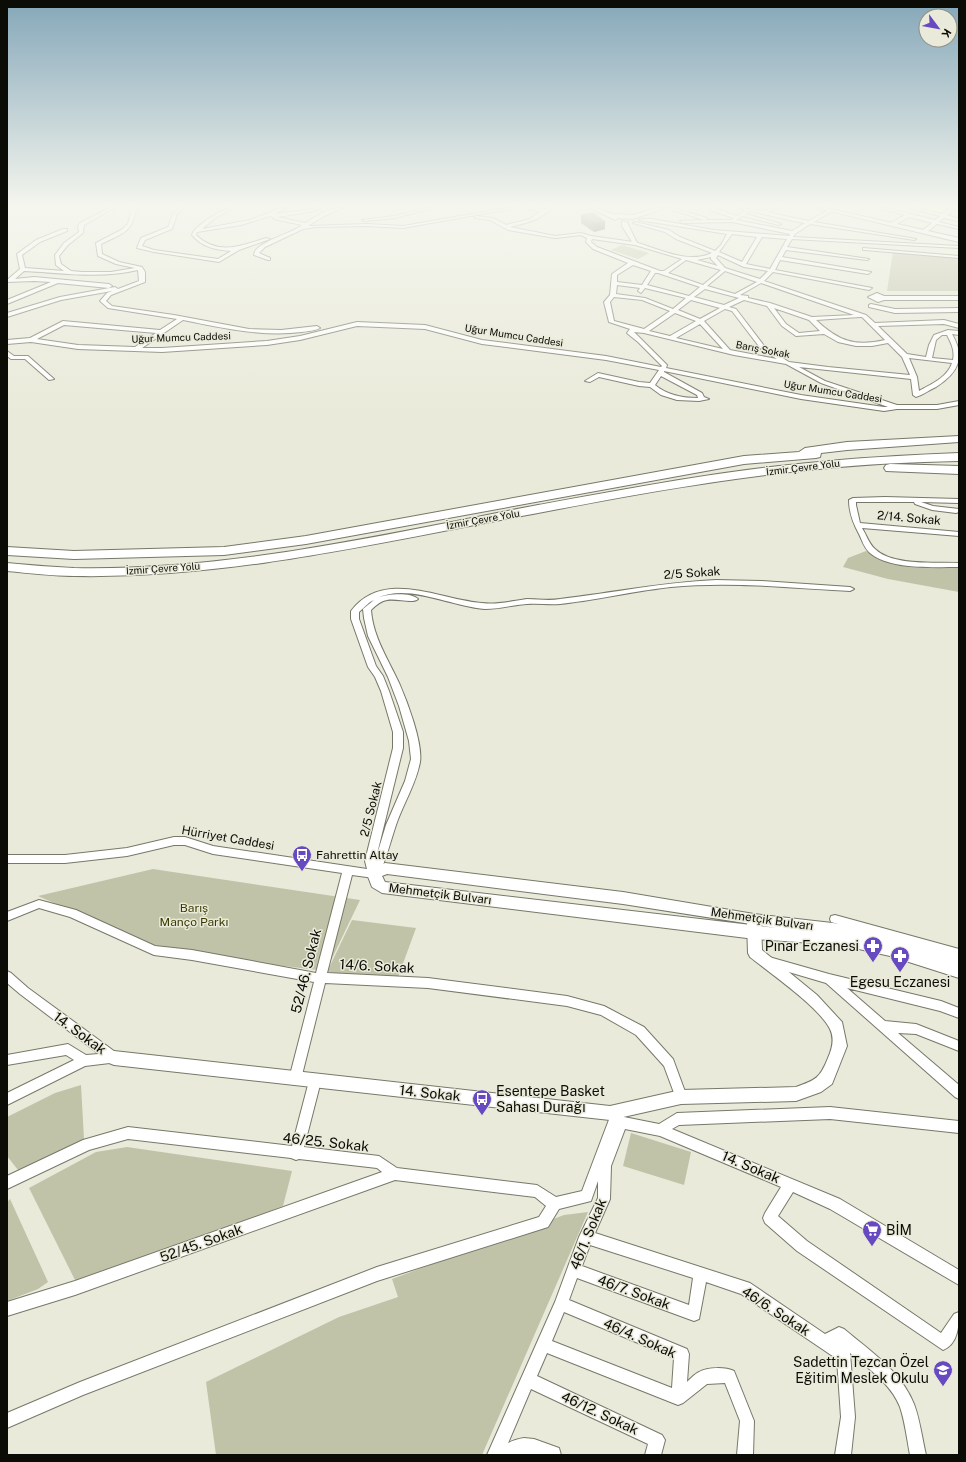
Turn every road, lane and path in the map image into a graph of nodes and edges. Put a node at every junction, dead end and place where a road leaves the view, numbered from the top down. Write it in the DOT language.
graph roads {
  1 [pos="142,276"];
  2 [pos="615,276"];
  3 [pos="651,276"];
  4 [pos="675,276"];
  5 [pos="716,276"];
  6 [pos="743,276"];
  7 [pos="766,276"];
  8 [pos="849,276"];
  9 [pos="849,276"];
  10 [pos="869,276"];
  11 [pos="869,280"];
  12 [pos="9,281"];
  13 [pos="58,282"];
  14 [pos="760,282"];
  15 [pos="614,283"];
  16 [pos="644,286"];
  17 [pos="704,286"];
  18 [pos="124,288"];
  19 [pos="613,295"];
  20 [pos="737,296"];
  21 [pos="746,297"];
  22 [pos="875,297"];
  23 [pos="636,298"];
  24 [pos="959,298"];
  25 [pos="690,299"];
  26 [pos="7,302"];
  27 [pos="768,304"];
  28 [pos="871,306"];
  29 [pos="725,307"];
  30 [pos="959,310"];
  31 [pos="674,312"];
  32 [pos="7,315"];
  33 [pos="864,316"];
  34 [pos="182,318"];
  35 [pos="811,319"];
  36 [pos="701,321"];
  37 [pos="357,324"];
  38 [pos="874,325"];
  39 [pos="959,326"];
  40 [pos="645,331"];
  41 [pos="161,332"];
  42 [pos="825,332"];
  43 [pos="948,332"];
  44 [pos="959,333"];
  45 [pos="671,338"];
  46 [pos="31,340"];
  47 [pos="889,341"];
  48 [pos="7,342"];
  49 [pos="135,350"];
  50 [pos="728,351"];
  51 [pos="7,353"];
  52 [pos="905,356"];
  53 [pos="929,359"];
  54 [pos="955,362"];
  55 [pos="788,363"];
  56 [pos="661,372"];
  57 [pos="914,377"];
  58 [pos="51,379"];
  59 [pos="588,381"];
  60 [pos="652,385"];
  61 [pos="959,403"];
  62 [pos="897,407"];
  63 [pos="959,440"];
  64 [pos="959,446"];
  65 [pos="959,457"];
  66 [pos="744,460"];
  67 [pos="959,470"];
  68 [pos="747,474"];
  69 [pos="908,499"];
  70 [pos="959,501"];
  71 [pos="956,511"];
  72 [pos="857,525"];
  73 [pos="959,534"];
  74 [pos="7,551"];
  75 [pos="959,565"];
  76 [pos="7,567"];
  77 [pos="850,589"];
  78 [pos="536,602"];
  79 [pos="7,859"];
  80 [pos="348,870"];
  81 [pos="374,874"];
  82 [pos="7,917"];
  83 [pos="754,926"];
  84 [pos="841,934"];
  85 [pos="959,954"];
  86 [pos="764,960"];
  87 [pos="959,963"];
  88 [pos="959,972"];
  89 [pos="7,976"];
  90 [pos="320,978"];
  91 [pos="829,979"];
  92 [pos="959,1013"];
  93 [pos="882,1026"];
  94 [pos="959,1046"];
  95 [pos="114,1058"];
  96 [pos="7,1060"];
  97 [pos="84,1061"];
  98 [pos="295,1079"];
  99 [pos="315,1081"];
  100 [pos="959,1093"];
  101 [pos="681,1097"];
  102 [pos="7,1099"];
  103 [pos="615,1118"];
  104 [pos="959,1127"];
  105 [pos="660,1130"];
  106 [pos="296,1154"];
  107 [pos="394,1174"];
  108 [pos="7,1183"];
  109 [pos="790,1184"];
  110 [pos="555,1204"];
  111 [pos="586,1237"];
  112 [pos="574,1270"];
  113 [pos="701,1274"];
  114 [pos="959,1278"];
  115 [pos="561,1304"];
  116 [pos="7,1309"];
  117 [pos="959,1319"];
  118 [pos="825,1342"];
  119 [pos="543,1344"];
  120 [pos="528,1380"];
  121 [pos="678,1398"];
  122 [pos="7,1421"];
  123 [pos="495,1455"];
  124 [pos="507,1455"];
  125 [pos="552,1455"];
  126 [pos="653,1455"];
  127 [pos="745,1455"];
  128 [pos="843,1455"];
  129 [pos="918,1455"];
  1 -- 18 [label="street"];
  2 -- 15 [label="street"];
  3 -- 16 [label="street"];
  4 -- 17 [label="street"];
  5 -- 17 [label="street"];
  6 -- 14 [label="street"];
  7 -- 14 [label="street"];
  8 -- 11 [label="street"];
  9 -- 11 [label="street"];
  10 -- 11 [label="street"];
  11 -- 22 [label="street"];
  12 -- 13 [label="street"];
  13 -- 18 [label="street"];
  13 -- 26 [label="street"];
  14 -- 20 [label="street"];
  14 -- 33 [label="street"];
  15 -- 16 [label="street"];
  15 -- 19 [label="street"];
  16 -- 23 [label="street"];
  16 -- 25 [label="street"];
  17 -- 20 [label="street"];
  17 -- 25 [label="street"];
  18 -- 32 [label="street"];
  18 -- 34 [label="street"];
  19 -- 23 [label="street"];
  19 -- 40 [label="street, Barış Sokak"];
  20 -- 21 [label="street"];
  21 -- 27 [label="street"];
  21 -- 29 [label="street"];
  22 -- 24 [label="street"];
  22 -- 28 [label="street"];
  23 -- 31 [label="street"];
  25 -- 29 [label="street"];
  25 -- 31 [label="street"];
  27 -- 35 [label="street"];
  27 -- 42 [label="street"];
  28 -- 30 [label="street"];
  28 -- 33 [label="street"];
  29 -- 36 [label="street"];
  29 -- 55 [label="street"];
  31 -- 36 [label="street"];
  31 -- 40 [label="street"];
  33 -- 35 [label="street"];
  33 -- 38 [label="street"];
  34 -- 37 [label="street"];
  34 -- 41 [label="street"];
  35 -- 42 [label="street"];
  36 -- 45 [label="street"];
  36 -- 50 [label="street"];
  37 -- 49 [label="street, Uğur Mumcu Caddesi"];
  37 -- 56 [label="street, Uğur Mumcu Caddesi"];
  38 -- 39 [label="street"];
  38 -- 47 [label="street"];
  40 -- 45 [label="street, Barış Sokak"];
  40 -- 56 [label="street"];
  41 -- 46 [label="street"];
  41 -- 49 [label="street"];
  42 -- 47 [label="street"];
  43 -- 44 [label="street"];
  43 -- 53 [label="street"];
  43 -- 54 [label="street"];
  45 -- 50 [label="street, Barış Sokak"];
  46 -- 48 [label="street"];
  46 -- 49 [label="street, Uğur Mumcu Caddesi"];
  47 -- 52 [label="street"];
  50 -- 55 [label="street, Barış Sokak"];
  51 -- 58 [label="street"];
  52 -- 53 [label="street"];
  52 -- 57 [label="street"];
  53 -- 54 [label="street"];
  54 -- 57 [label="street"];
  55 -- 57 [label="street, Barış Sokak"];
  55 -- 62 [label="street"];
  56 -- 60 [label="street"];
  56 -- 60 [label="street"];
  56 -- 62 [label="street, Uğur Mumcu Caddesi"];
  59 -- 60 [label="street"];
  61 -- 62 [label="street, Uğur Mumcu Caddesi"];
  63 -- 66 [label="highway"];
  64 -- 66 [label="highway, İzmir Çevre Yolu"];
  65 -- 68 [label="highway, İzmir Çevre Yolu"];
  66 -- 74 [label="highway, İzmir Çevre Yolu"];
  67 -- 68 [label="highway"];
  68 -- 76 [label="highway, İzmir Çevre Yolu"];
  69 -- 70 [label="street"];
  69 -- 71 [label="street"];
  69 -- 72 [label="street"];
  72 -- 73 [label="street, 2/14. Sokak"];
  72 -- 75 [label="street"];
  77 -- 78 [label="street, 2/5 Sokak"];
  78 -- 81 [label="street, 2/5 Sokak"];
  78 -- 81 [label="street, 2/5 Sokak"];
  79 -- 80 [label="street, Hürriyet Caddesi"];
  80 -- 81 [label="street, Hürriyet Caddesi"];
  80 -- 90 [label="street, 52/46. Sokak"];
  81 -- 83 [label="main road, Mehmetçik Bulvarı"];
  82 -- 90 [label="street, 14/6. Sokak"];
  83 -- 84 [label="main road, Mehmetçik Bulvarı"];
  83 -- 86 [label="street"];
  84 -- 85 [label="street"];
  84 -- 87 [label="main road, Mehmetçik Bulvarı"];
  84 -- 88 [label="main road, Mehmetçik Bulvarı"];
  86 -- 91 [label="street"];
  86 -- 101 [label="street"];
  89 -- 95 [label="street, 14. Sokak"];
  90 -- 98 [label="street, 52/46. Sokak"];
  90 -- 101 [label="street, 14/6. Sokak"];
  91 -- 92 [label="street"];
  91 -- 93 [label="street"];
  93 -- 94 [label="street"];
  93 -- 100 [label="street"];
  95 -- 97 [label="street"];
  95 -- 98 [label="street, 14. Sokak"];
  96 -- 97 [label="street"];
  97 -- 102 [label="street"];
  98 -- 99 [label="street, 14. Sokak"];
  99 -- 103 [label="street, 14. Sokak"];
  99 -- 106 [label="street"];
  101 -- 103 [label="street"];
  103 -- 105 [label="street, 14. Sokak"];
  103 -- 110 [label="street"];
  103 -- 111 [label="street, 46/1. Sokak"];
  104 -- 105 [label="street"];
  105 -- 109 [label="street, 14. Sokak"];
  106 -- 107 [label="street, 46/25. Sokak"];
  106 -- 108 [label="street, 46/25. Sokak"];
  107 -- 110 [label="street"];
  107 -- 116 [label="street, 52/45. Sokak"];
  109 -- 114 [label="street, 14. Sokak"];
  109 -- 117 [label="street"];
  110 -- 122 [label="street"];
  111 -- 112 [label="street, 46/1. Sokak"];
  111 -- 113 [label="street, 46/6. Sokak"];
  112 -- 113 [label="street, 46/7. Sokak"];
  112 -- 115 [label="street, 46/1. Sokak"];
  113 -- 118 [label="street, 46/6. Sokak"];
  115 -- 119 [label="street, 46/1. Sokak"];
  115 -- 121 [label="street, 46/4. Sokak"];
  118 -- 128 [label="street, 46/6. Sokak"];
  118 -- 129 [label="street"];
  119 -- 120 [label="street, 46/1. Sokak"];
  119 -- 121 [label="street"];
  120 -- 123 [label="street, 46/1. Sokak"];
  120 -- 126 [label="street, 46/12. Sokak"];
  121 -- 127 [label="street"];
  124 -- 125 [label="street"];
}
